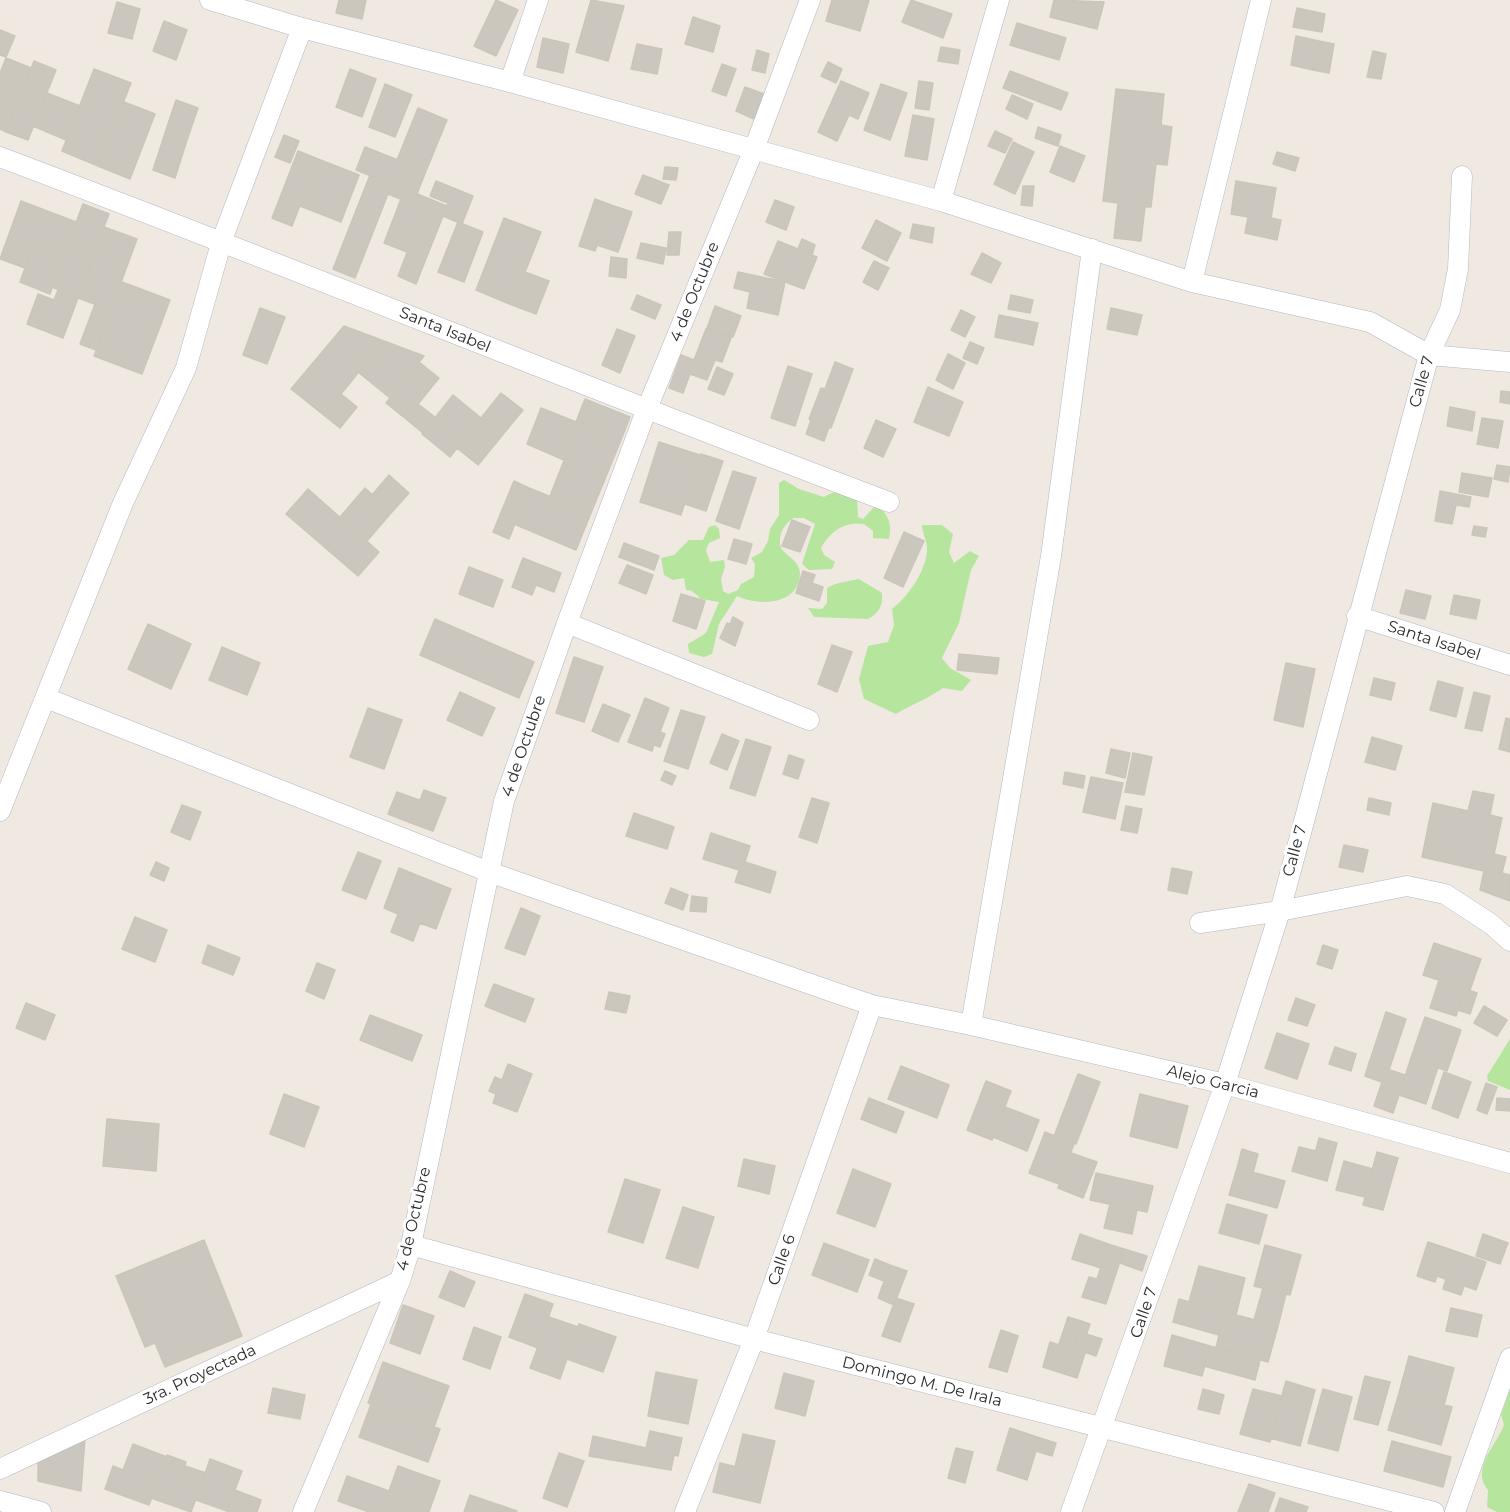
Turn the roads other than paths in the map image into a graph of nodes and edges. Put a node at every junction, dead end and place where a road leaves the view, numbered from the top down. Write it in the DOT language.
graph roads {
  1 [pos="538,0"];
  2 [pos="810,0"];
  3 [pos="999,0"];
  4 [pos="1261,0"];
  5 [pos="218,1"];
  6 [pos="302,28"];
  7 [pos="510,82"];
  8 [pos="753,149"];
  9 [pos="0,157"];
  10 [pos="1462,176"];
  11 [pos="941,201"];
  12 [pos="222,240"];
  13 [pos="1092,249"];
  14 [pos="1192,282"];
  15 [pos="1429,354"];
  16 [pos="1510,362"];
  17 [pos="646,411"];
  18 [pos="889,502"];
  19 [pos="1357,616"];
  20 [pos="567,623"];
  21 [pos="1510,665"];
  22 [pos="46,698"];
  23 [pos="809,720"];
  24 [pos="0,811"];
  25 [pos="489,872"];
  26 [pos="1280,911"];
  27 [pos="1200,923"];
  28 [pos="1510,941"];
  29 [pos="872,1005"];
  30 [pos="971,1025"];
  31 [pos="1225,1084"];
  32 [pos="1510,1163"];
  33 [pos="411,1245"];
  34 [pos="400,1281"];
  35 [pos="754,1339"];
  36 [pos="1510,1358"];
  37 [pos="1103,1428"];
  38 [pos="0,1470"];
  39 [pos="0,1501"];
  40 [pos="42,1512"];
  41 [pos="303,1512"];
  42 [pos="685,1512"];
  43 [pos="1071,1512"];
  44 [pos="1434,1512"];
  45 [pos="1455,1512"];
  1 -- 7 [label="street"];
  2 -- 8 [label="street, 4 de Octubre"];
  3 -- 11 [label="street"];
  4 -- 14 [label="street"];
  5 -- 6 [label="street"];
  6 -- 7 [label="street"];
  6 -- 12 [label="street"];
  7 -- 8 [label="street"];
  8 -- 11 [label="street"];
  8 -- 17 [label="street, 4 de Octubre"];
  9 -- 12 [label="street, Santa Isabel"];
  10 -- 15 [label="street, Calle 7"];
  11 -- 13 [label="street"];
  12 -- 17 [label="street, Santa Isabel"];
  12 -- 22 [label="street"];
  13 -- 14 [label="street"];
  13 -- 30 [label="street"];
  14 -- 15 [label="street"];
  15 -- 16 [label="street"];
  15 -- 19 [label="street, Calle 7"];
  17 -- 18 [label="street, Santa Isabel"];
  17 -- 20 [label="street, 4 de Octubre"];
  19 -- 21 [label="street, Santa Isabel"];
  19 -- 26 [label="street, Calle 7"];
  20 -- 23 [label="street"];
  20 -- 25 [label="street, 4 de Octubre"];
  22 -- 24 [label="street"];
  22 -- 25 [label="street, Alejo Garcia"];
  25 -- 29 [label="street, Alejo Garcia"];
  25 -- 33 [label="street, 4 de Octubre"];
  26 -- 27 [label="street"];
  26 -- 28 [label="street"];
  26 -- 31 [label="street, Calle 7"];
  29 -- 30 [label="street, Alejo Garcia"];
  29 -- 35 [label="street, Calle 6"];
  30 -- 31 [label="street, Alejo Garcia"];
  31 -- 32 [label="street, Alejo Garcia"];
  31 -- 37 [label="street, Calle 7"];
  33 -- 34 [label="street, 4 de Octubre"];
  33 -- 35 [label="street, Domingo M. De Irala"];
  34 -- 38 [label="street, 3ra. Proyectada"];
  34 -- 41 [label="street, 4 de Octubre"];
  35 -- 37 [label="street, Domingo M. De Irala"];
  35 -- 42 [label="street, Calle 6"];
  36 -- 45 [label="street"];
  37 -- 43 [label="street, Calle 7"];
  37 -- 44 [label="street, Domingo M. De Irala"];
  39 -- 40 [label="street"];
}
